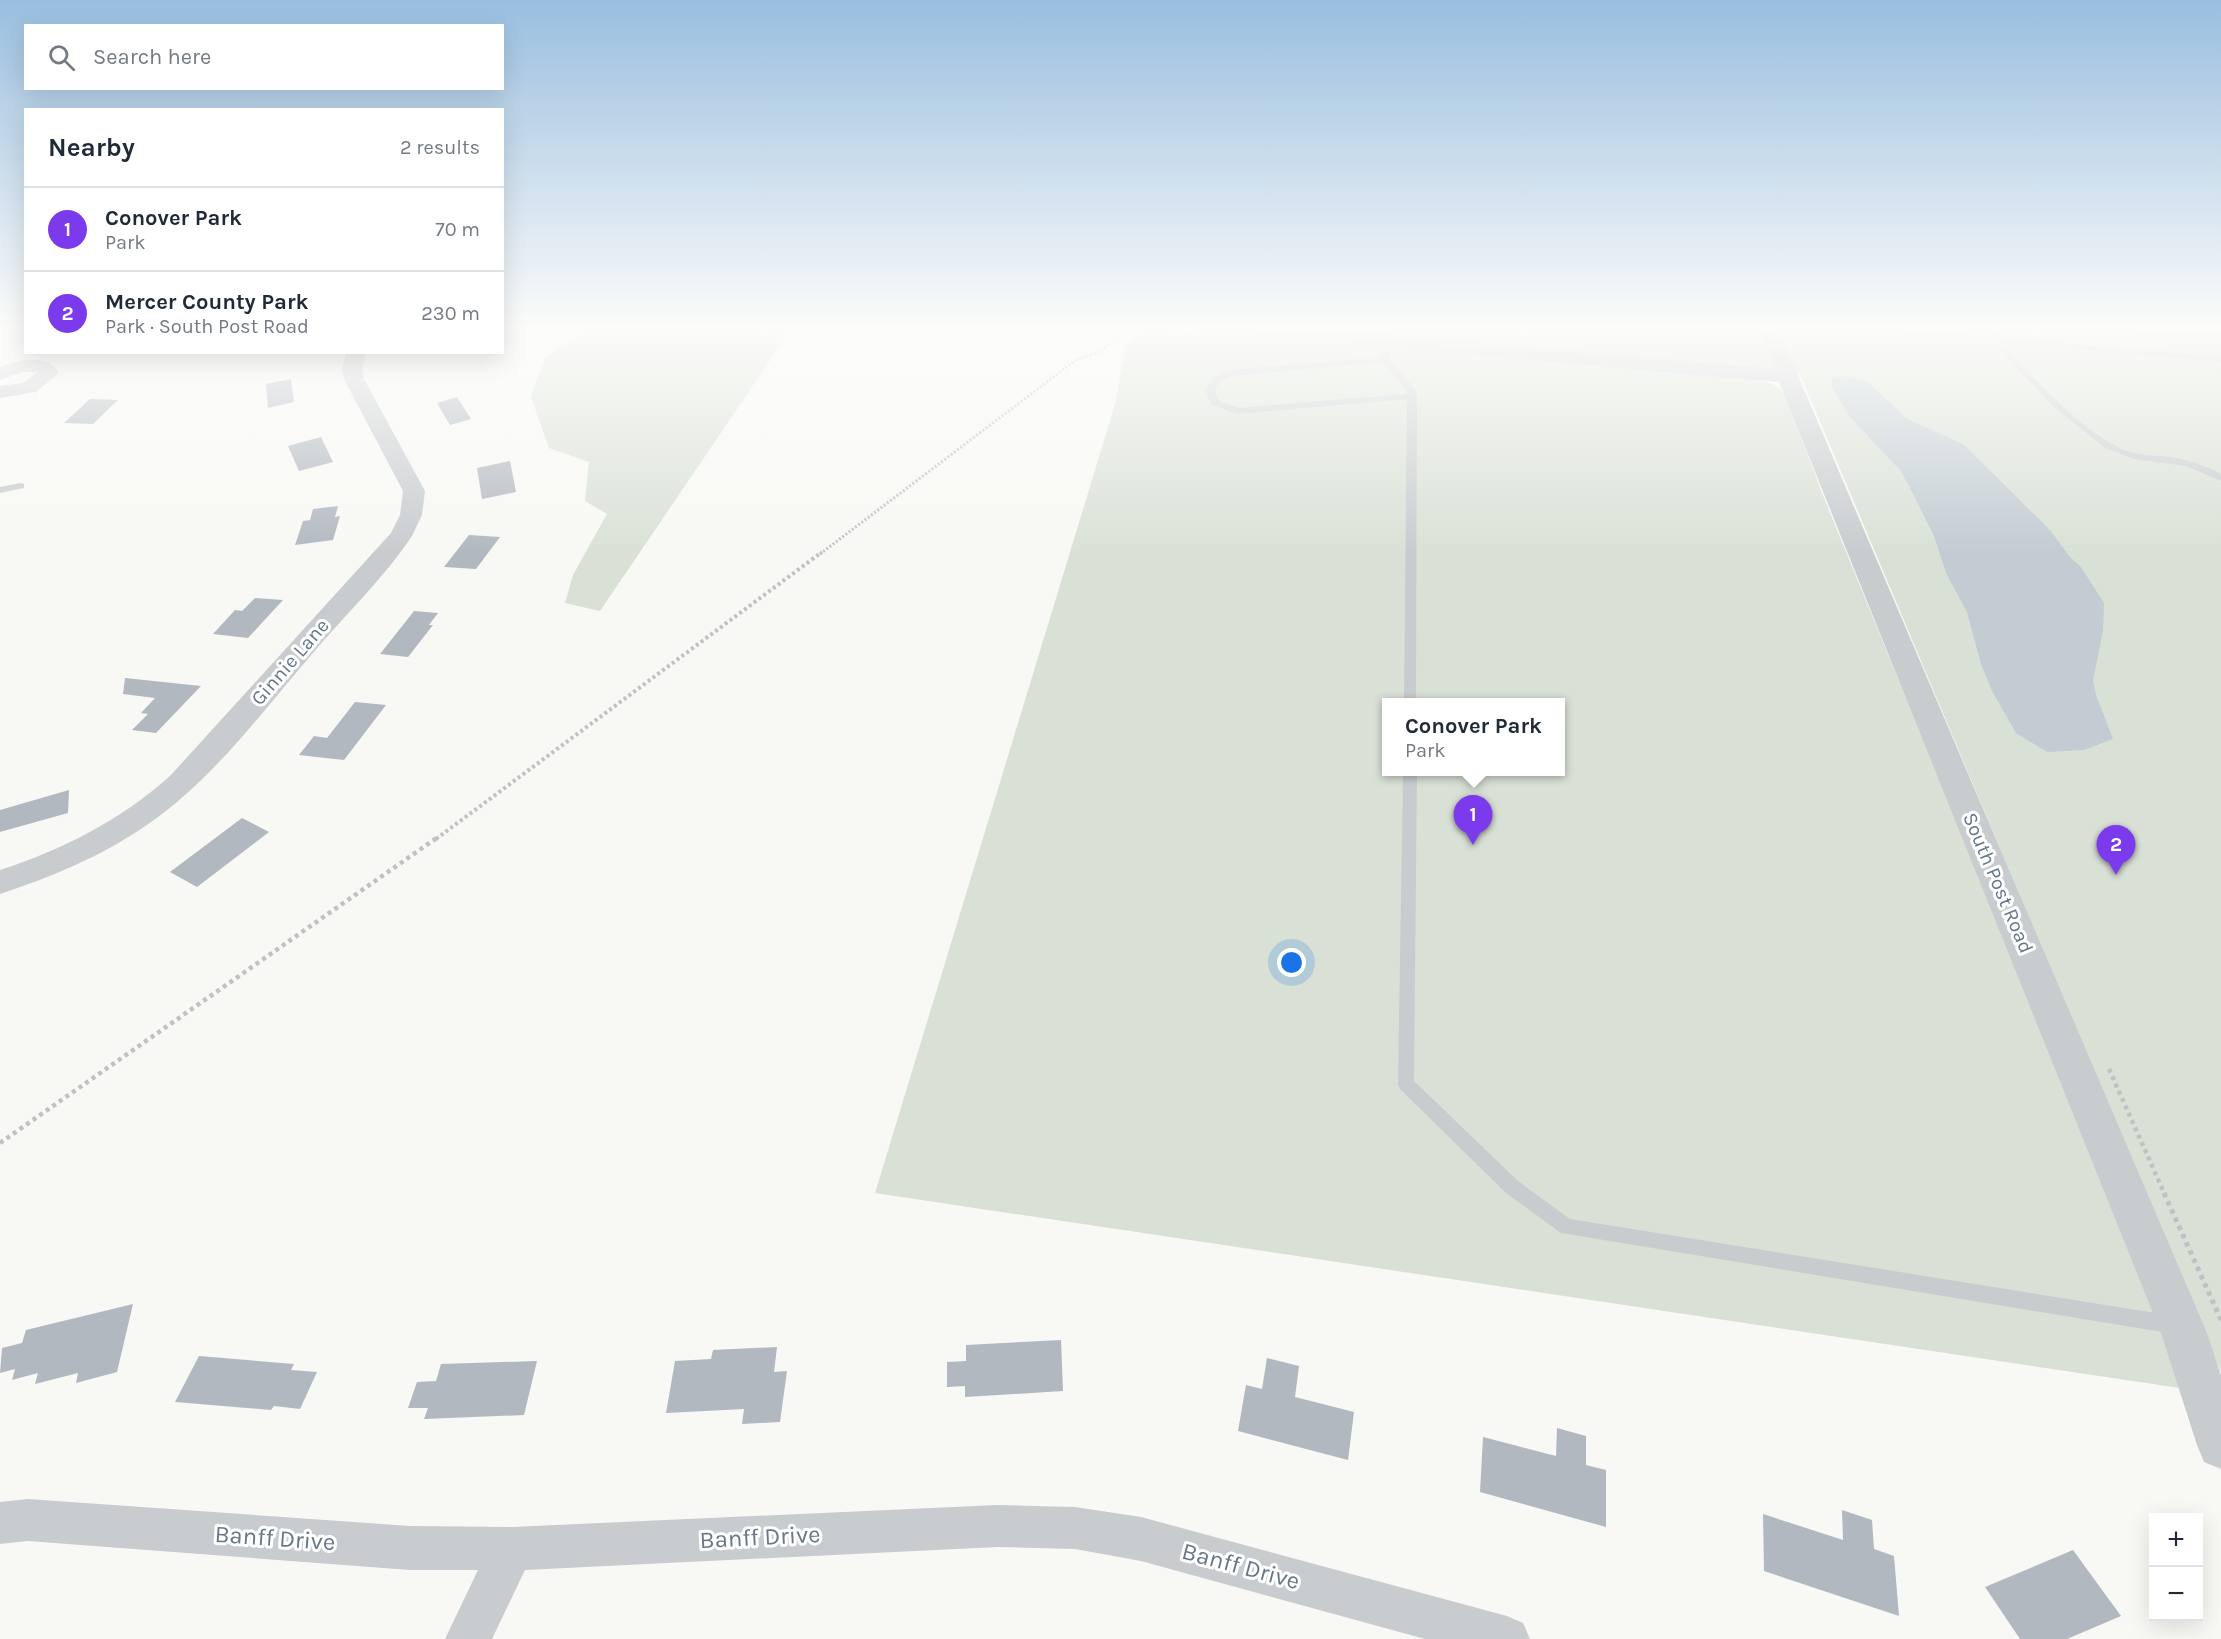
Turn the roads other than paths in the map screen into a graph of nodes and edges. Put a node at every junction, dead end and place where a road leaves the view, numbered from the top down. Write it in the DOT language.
graph roads {
  1 [pos="366,401"];
  2 [pos="1214,401"];
  3 [pos="1348,401"];
  4 [pos="1412,401"];
  5 [pos="1799,401"];
  6 [pos="2055,401"];
  7 [pos="2221,478"];
  8 [pos="20,486"];
  9 [pos="0,490"];
  10 [pos="1410,698"];
  11 [pos="1410,776"];
  12 [pos="0,882"];
  13 [pos="2182,1326"];
  14 [pos="2221,1445"];
  15 [pos="0,1523"];
  16 [pos="512,1549"];
  17 [pos="468,1639"];
  18 [pos="1507,1639"];
  1 -- 12 [label="street, Ginnie Lane"];
  2 -- 3 [label="lane"];
  4 -- 10 [label="lane"];
  5 -- 13 [label="street, South Post Road"];
  6 -- 7 [label="lane"];
  8 -- 9 [label="lane"];
  11 -- 13 [label="lane"];
  13 -- 14 [label="street, South Post Road"];
  15 -- 16 [label="street, Banff Drive"];
  16 -- 17 [label="street"];
  16 -- 18 [label="street, Banff Drive"];
}
